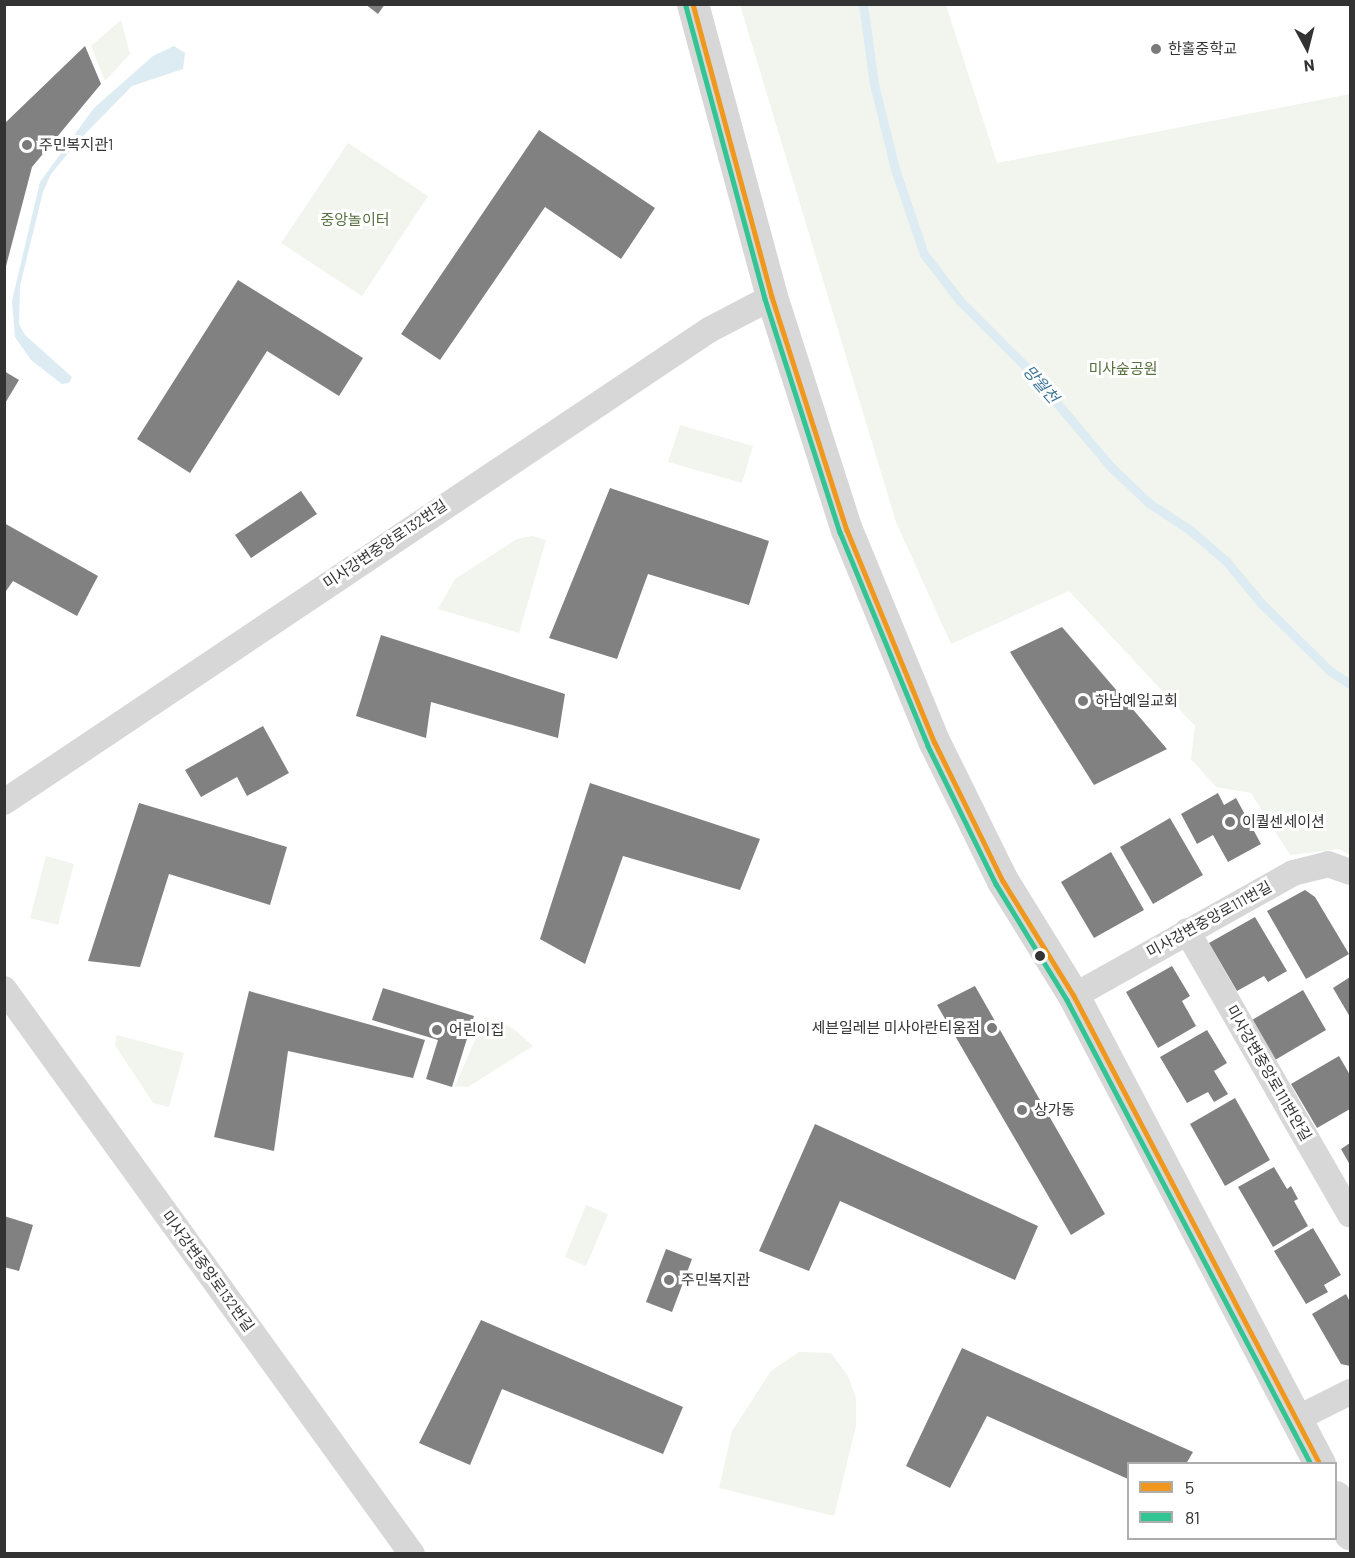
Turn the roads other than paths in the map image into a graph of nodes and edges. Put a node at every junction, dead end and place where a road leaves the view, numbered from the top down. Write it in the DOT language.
graph roads {
  1 [pos="693,4"];
  2 [pos="772,297"];
  3 [pos="4,802"];
  4 [pos="1350,872"];
  5 [pos="1187,931"];
  6 [pos="4,988"];
  7 [pos="1074,996"];
  8 [pos="1350,1214"];
  9 [pos="1350,1392"];
  10 [pos="1298,1418"];
  11 [pos="1319,1462"];
  12 [pos="1337,1502"];
  13 [pos="1350,1534"];
  14 [pos="412,1554"];
  1 -- 2 [label="street"];
  2 -- 3 [label="street, 미사강변중앙로132번길"];
  2 -- 7 [label="street"];
  4 -- 5 [label="street, 미사강변중앙로111번길"];
  5 -- 7 [label="street, 미사강변중앙로111번길"];
  5 -- 8 [label="street, 미사강변중앙로111번안길"];
  6 -- 14 [label="street, 미사강변중앙로132번길"];
  7 -- 10 [label="street"];
  9 -- 10 [label="street"];
  10 -- 11 [label="street"];
  12 -- 13 [label="street"];
}
